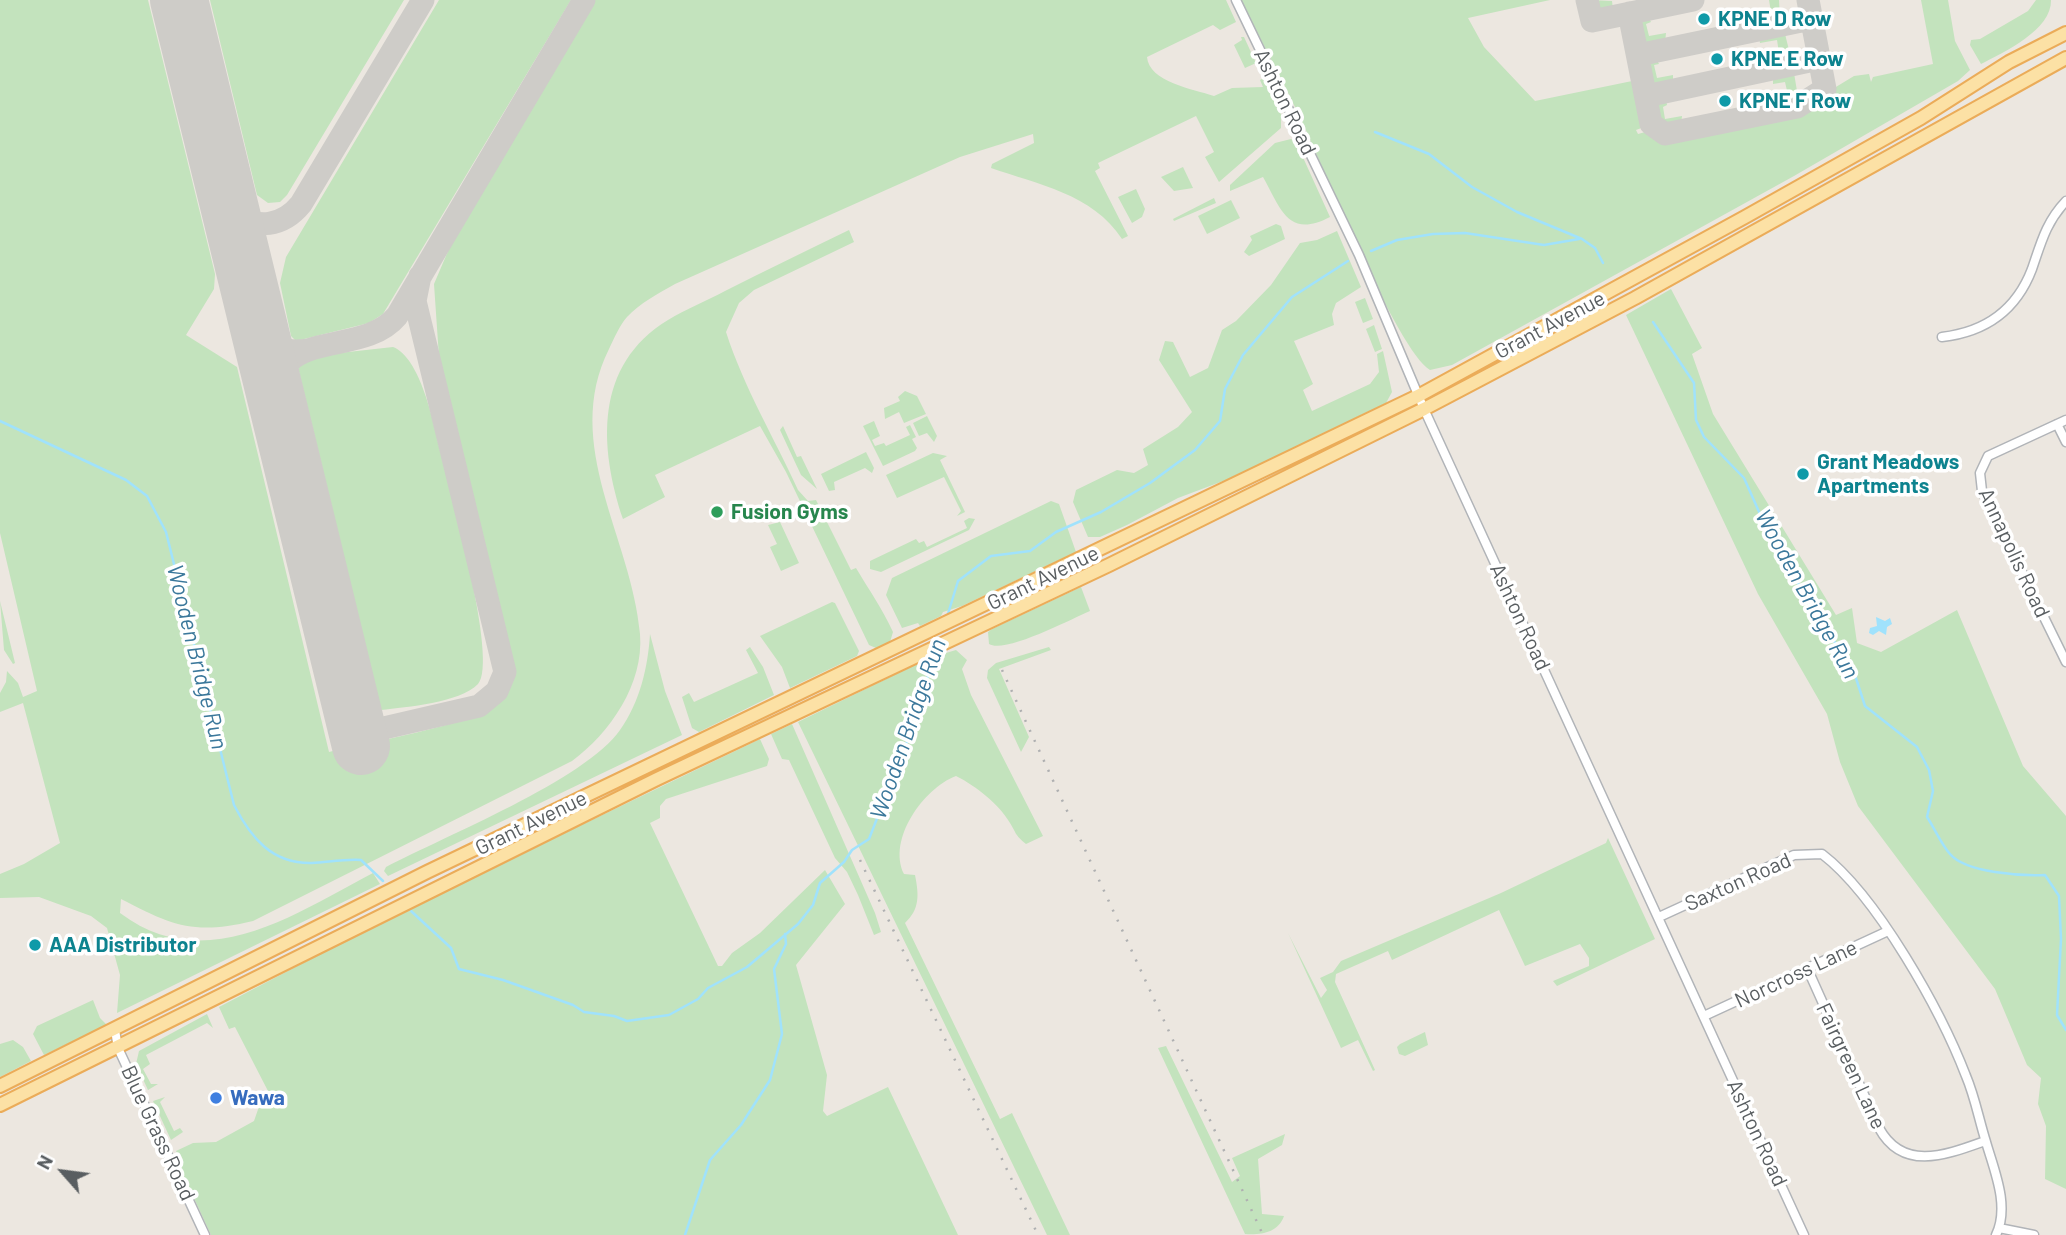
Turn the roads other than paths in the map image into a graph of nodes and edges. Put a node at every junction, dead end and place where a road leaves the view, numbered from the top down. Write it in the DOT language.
graph roads {
  1 [pos="1236,0"];
  2 [pos="2066,33"];
  3 [pos="2062,63"];
  4 [pos="1922,118"];
  5 [pos="1930,134"];
  6 [pos="1883,139"];
  7 [pos="1892,155"];
  8 [pos="2066,201"];
  9 [pos="1595,301"];
  10 [pos="1602,315"];
  11 [pos="1942,337"];
  12 [pos="1419,396"];
  13 [pos="1424,409"];
  14 [pos="2066,420"];
  15 [pos="2057,424"];
  16 [pos="2066,442"];
  17 [pos="1170,516"];
  18 [pos="1178,532"];
  19 [pos="2065,656"];
  20 [pos="869,662"];
  21 [pos="814,706"];
  22 [pos="1659,917"];
  23 [pos="1888,932"];
  24 [pos="1808,970"];
  25 [pos="1703,1016"];
  26 [pos="115,1030"];
  27 [pos="118,1048"];
  28 [pos="0,1086"];
  29 [pos="0,1105"];
  30 [pos="1985,1141"];
  31 [pos="1998,1232"];
  32 [pos="205,1235"];
  33 [pos="1804,1235"];
  34 [pos="2034,1235"];
  1 -- 12 [label="street, Ashton Road"];
  2 -- 4 [label="main road, Grant Avenue"];
  3 -- 5 [label="main road, Grant Avenue"];
  4 -- 5 [label="main road"];
  4 -- 6 [label="main road, Grant Avenue"];
  5 -- 7 [label="main road, Grant Avenue"];
  6 -- 7 [label="main road"];
  6 -- 9 [label="main road, Grant Avenue"];
  7 -- 10 [label="main road, Grant Avenue"];
  8 -- 11 [label="street"];
  9 -- 10 [label="main road"];
  9 -- 12 [label="main road, Grant Avenue"];
  10 -- 13 [label="main road, Grant Avenue"];
  12 -- 13 [label="street, Ashton Road"];
  12 -- 17 [label="main road, Grant Avenue"];
  13 -- 18 [label="main road, Grant Avenue"];
  13 -- 22 [label="street, Ashton Road"];
  14 -- 15 [label="street"];
  15 -- 16 [label="street"];
  15 -- 19 [label="street, Annapolis Road"];
  17 -- 18 [label="main road"];
  17 -- 20 [label="main road, Grant Avenue"];
  18 -- 21 [label="main road, Grant Avenue"];
  20 -- 21 [label="main road"];
  20 -- 26 [label="main road, Grant Avenue"];
  21 -- 27 [label="main road, Grant Avenue"];
  22 -- 23 [label="street, Saxton Road"];
  22 -- 25 [label="street, Ashton Road"];
  23 -- 24 [label="street, Norcross Lane"];
  23 -- 30 [label="street"];
  24 -- 25 [label="street, Norcross Lane"];
  24 -- 30 [label="street, Fairgreen Lane"];
  25 -- 33 [label="street, Ashton Road"];
  26 -- 27 [label="street, Blue Grass Road"];
  26 -- 28 [label="main road, Grant Avenue"];
  27 -- 29 [label="main road, Grant Avenue"];
  27 -- 32 [label="street, Blue Grass Road"];
  30 -- 31 [label="street"];
  31 -- 34 [label="street"];
}
